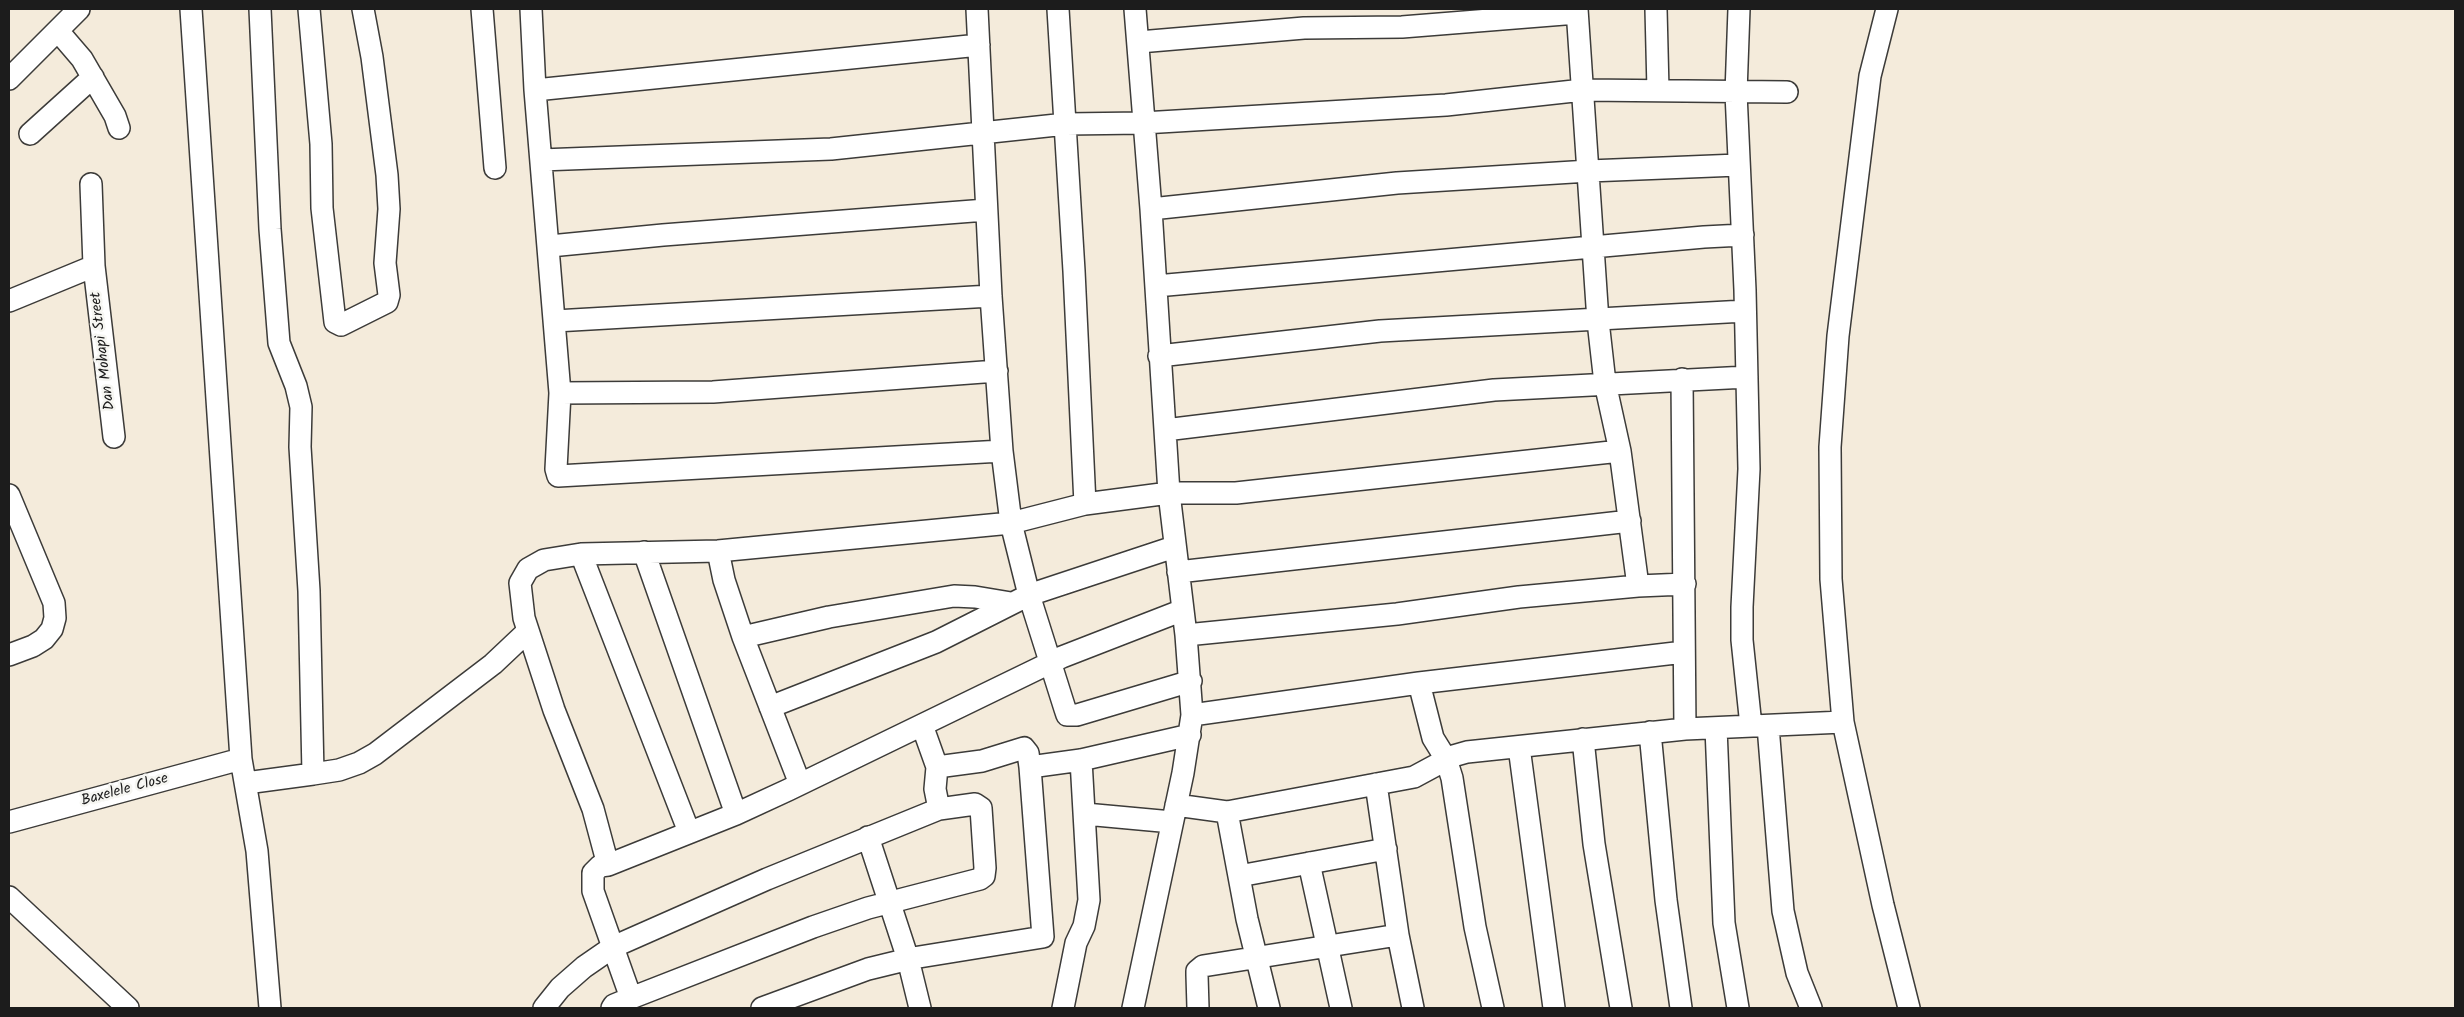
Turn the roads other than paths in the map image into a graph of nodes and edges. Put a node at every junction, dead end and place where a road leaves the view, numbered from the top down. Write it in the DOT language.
graph roads {
  1 [pos="79,9"];
  2 [pos="193,9"];
  3 [pos="260,9"];
  4 [pos="309,9"];
  5 [pos="363,9"];
  6 [pos="482,9"];
  7 [pos="531,9"];
  8 [pos="977,9"];
  9 [pos="1058,9"];
  10 [pos="1135,9"];
  11 [pos="1656,9"];
  12 [pos="1739,9"];
  13 [pos="1887,10"];
  14 [pos="1577,11"];
  15 [pos="58,31"];
  16 [pos="1139,42"];
  17 [pos="979,45"];
  18 [pos="93,77"];
  19 [pos="9,79"];
  20 [pos="535,90"];
  21 [pos="1583,90"];
  22 [pos="1658,90"];
  23 [pos="1787,92"];
  24 [pos="1736,93"];
  25 [pos="1143,123"];
  26 [pos="1066,124"];
  27 [pos="119,128"];
  28 [pos="985,132"];
  29 [pos="30,134"];
  30 [pos="540,160"];
  31 [pos="1738,165"];
  32 [pos="495,168"];
  33 [pos="1589,171"];
  34 [pos="91,184"];
  35 [pos="1151,209"];
  36 [pos="986,210"];
  37 [pos="1743,235"];
  38 [pos="550,246"];
  39 [pos="1594,248"];
  40 [pos="94,266"];
  41 [pos="1156,286"];
  42 [pos="991,296"];
  43 [pos="9,301"];
  44 [pos="1746,311"];
  45 [pos="555,321"];
  46 [pos="1598,321"];
  47 [pos="1159,356"];
  48 [pos="997,371"];
  49 [pos="1747,377"];
  50 [pos="1682,379"];
  51 [pos="1605,383"];
  52 [pos="560,392"];
  53 [pos="1165,430"];
  54 [pos="114,437"];
  55 [pos="1002,451"];
  56 [pos="1620,451"];
  57 [pos="1169,493"];
  58 [pos="9,495"];
  59 [pos="1085,504"];
  60 [pos="1630,521"];
  61 [pos="1011,523"];
  62 [pos="1174,547"];
  63 [pos="718,551"];
  64 [pos="644,552"];
  65 [pos="581,554"];
  66 [pos="1178,572"];
  67 [pos="1685,584"];
  68 [pos="1638,586"];
  69 [pos="1020,599"];
  70 [pos="1183,610"];
  71 [pos="528,631"];
  72 [pos="1186,635"];
  73 [pos="743,637"];
  74 [pos="1684,652"];
  75 [pos="9,655"];
  76 [pos="1051,663"];
  77 [pos="1190,681"];
  78 [pos="1419,683"];
  79 [pos="770,707"];
  80 [pos="1843,722"];
  81 [pos="922,725"];
  82 [pos="1191,725"];
  83 [pos="1760,726"];
  84 [pos="1716,728"];
  85 [pos="1685,729"];
  86 [pos="1650,732"];
  87 [pos="1583,739"];
  88 [pos="1519,747"];
  89 [pos="241,759"];
  90 [pos="1446,759"];
  91 [pos="1081,760"];
  92 [pos="938,767"];
  93 [pos="1030,767"];
  94 [pos="313,774"];
  95 [pos="246,783"];
  96 [pos="800,784"];
  97 [pos="1376,784"];
  98 [pos="939,809"];
  99 [pos="1227,812"];
  100 [pos="1174,813"];
  101 [pos="736,814"];
  102 [pos="1085,814"];
  103 [pos="9,822"];
  104 [pos="689,832"];
  105 [pos="868,837"];
  106 [pos="1386,849"];
  107 [pos="1309,863"];
  108 [pos="608,865"];
  109 [pos="1239,876"];
  110 [pos="9,898"];
  111 [pos="889,902"];
  112 [pos="1078,935"];
  113 [pos="1398,935"];
  114 [pos="1043,937"];
  115 [pos="613,947"];
  116 [pos="1326,947"];
  117 [pos="1256,958"];
  118 [pos="908,959"];
  119 [pos="622,1003"];
  120 [pos="128,1008"];
  121 [pos="270,1008"];
  122 [pos="544,1008"];
  123 [pos="762,1008"];
  124 [pos="920,1008"];
  125 [pos="1063,1008"];
  126 [pos="1134,1008"];
  127 [pos="1198,1008"];
  128 [pos="1269,1008"];
  129 [pos="1341,1008"];
  130 [pos="1413,1008"];
  131 [pos="1493,1008"];
  132 [pos="1554,1008"];
  133 [pos="1621,1008"];
  134 [pos="1681,1008"];
  135 [pos="1738,1008"];
  136 [pos="1811,1008"];
  137 [pos="1909,1008"];
  1 -- 15 [label="street"];
  2 -- 89 [label="street"];
  3 -- 94 [label="street"];
  4 -- 5 [label="street"];
  6 -- 32 [label="street"];
  7 -- 20 [label="street"];
  8 -- 17 [label="street"];
  9 -- 26 [label="street"];
  10 -- 16 [label="street"];
  11 -- 22 [label="street"];
  12 -- 24 [label="street"];
  13 -- 80 [label="street"];
  14 -- 16 [label="street"];
  14 -- 21 [label="street"];
  15 -- 18 [label="street"];
  15 -- 19 [label="street"];
  16 -- 25 [label="street"];
  17 -- 20 [label="street"];
  17 -- 28 [label="street"];
  18 -- 27 [label="street"];
  18 -- 29 [label="street"];
  20 -- 30 [label="street"];
  21 -- 22 [label="street"];
  21 -- 25 [label="street"];
  21 -- 33 [label="street"];
  22 -- 24 [label="street"];
  23 -- 24 [label="street"];
  24 -- 31 [label="street"];
  25 -- 26 [label="street"];
  25 -- 35 [label="street"];
  26 -- 28 [label="street"];
  26 -- 59 [label="street"];
  28 -- 30 [label="street"];
  28 -- 36 [label="street"];
  30 -- 38 [label="street"];
  31 -- 33 [label="street"];
  31 -- 37 [label="street"];
  33 -- 35 [label="street"];
  33 -- 39 [label="street"];
  34 -- 40 [label="street, Dan Mohapi Street"];
  35 -- 41 [label="street"];
  36 -- 38 [label="street"];
  36 -- 42 [label="street"];
  37 -- 39 [label="street"];
  37 -- 44 [label="street"];
  38 -- 45 [label="street"];
  39 -- 41 [label="street"];
  39 -- 46 [label="street"];
  40 -- 43 [label="street"];
  40 -- 54 [label="street, Dan Mohapi Street"];
  41 -- 47 [label="street"];
  42 -- 45 [label="street"];
  42 -- 48 [label="street"];
  44 -- 46 [label="street"];
  44 -- 49 [label="street"];
  45 -- 52 [label="street"];
  46 -- 47 [label="street"];
  46 -- 51 [label="street"];
  47 -- 53 [label="street"];
  48 -- 52 [label="street"];
  48 -- 55 [label="street"];
  49 -- 50 [label="street"];
  49 -- 83 [label="street"];
  50 -- 51 [label="street"];
  50 -- 67 [label="street"];
  51 -- 53 [label="street"];
  51 -- 56 [label="street"];
  52 -- 55 [label="street"];
  53 -- 57 [label="street"];
  55 -- 61 [label="street"];
  56 -- 57 [label="street"];
  56 -- 60 [label="street"];
  57 -- 59 [label="street"];
  57 -- 62 [label="street"];
  58 -- 75 [label="street"];
  59 -- 61 [label="street"];
  60 -- 66 [label="street"];
  60 -- 68 [label="street"];
  61 -- 63 [label="street"];
  61 -- 69 [label="street"];
  62 -- 66 [label="street"];
  62 -- 69 [label="street"];
  63 -- 64 [label="street"];
  63 -- 73 [label="street"];
  64 -- 65 [label="street"];
  64 -- 101 [label="street"];
  65 -- 71 [label="street"];
  65 -- 104 [label="street"];
  66 -- 70 [label="street"];
  67 -- 68 [label="street"];
  67 -- 74 [label="street"];
  68 -- 72 [label="street"];
  69 -- 73 [label="street"];
  69 -- 76 [label="street"];
  69 -- 79 [label="street"];
  70 -- 72 [label="street"];
  70 -- 76 [label="street"];
  71 -- 94 [label="street"];
  71 -- 108 [label="street"];
  72 -- 77 [label="street"];
  73 -- 79 [label="street"];
  74 -- 78 [label="street"];
  74 -- 85 [label="street"];
  76 -- 77 [label="street"];
  76 -- 81 [label="street"];
  77 -- 82 [label="street"];
  78 -- 82 [label="street"];
  78 -- 90 [label="street"];
  79 -- 96 [label="street"];
  80 -- 83 [label="street"];
  80 -- 137 [label="street"];
  81 -- 92 [label="street"];
  81 -- 96 [label="street"];
  82 -- 91 [label="street"];
  82 -- 100 [label="street"];
  83 -- 84 [label="street"];
  83 -- 136 [label="street"];
  84 -- 85 [label="street"];
  84 -- 135 [label="street"];
  85 -- 86 [label="street"];
  86 -- 87 [label="street"];
  86 -- 134 [label="street"];
  87 -- 88 [label="street"];
  87 -- 133 [label="street"];
  88 -- 90 [label="street"];
  88 -- 132 [label="street"];
  89 -- 95 [label="street"];
  89 -- 103 [label="street, Baxelele Close"];
  90 -- 97 [label="street"];
  90 -- 131 [label="street"];
  91 -- 93 [label="street"];
  91 -- 102 [label="street"];
  92 -- 93 [label="street"];
  92 -- 98 [label="street"];
  93 -- 114 [label="street"];
  94 -- 95 [label="street"];
  95 -- 121 [label="street"];
  96 -- 101 [label="street"];
  97 -- 99 [label="street"];
  97 -- 106 [label="street"];
  98 -- 105 [label="street"];
  98 -- 111 [label="street"];
  99 -- 100 [label="street"];
  99 -- 109 [label="street"];
  100 -- 102 [label="street"];
  100 -- 126 [label="street"];
  101 -- 104 [label="street"];
  102 -- 112 [label="street"];
  104 -- 108 [label="street"];
  105 -- 111 [label="street"];
  105 -- 115 [label="street"];
  106 -- 107 [label="street"];
  106 -- 113 [label="street"];
  107 -- 109 [label="street"];
  107 -- 116 [label="street"];
  108 -- 115 [label="street"];
  109 -- 117 [label="street"];
  110 -- 120 [label="street"];
  111 -- 118 [label="street"];
  111 -- 119 [label="street"];
  112 -- 114 [label="street"];
  112 -- 125 [label="street"];
  113 -- 116 [label="street"];
  113 -- 130 [label="street"];
  114 -- 118 [label="street"];
  115 -- 119 [label="street"];
  115 -- 122 [label="street"];
  116 -- 117 [label="street"];
  116 -- 129 [label="street"];
  117 -- 127 [label="street"];
  117 -- 128 [label="street"];
  118 -- 123 [label="street"];
  118 -- 124 [label="street"];
}
